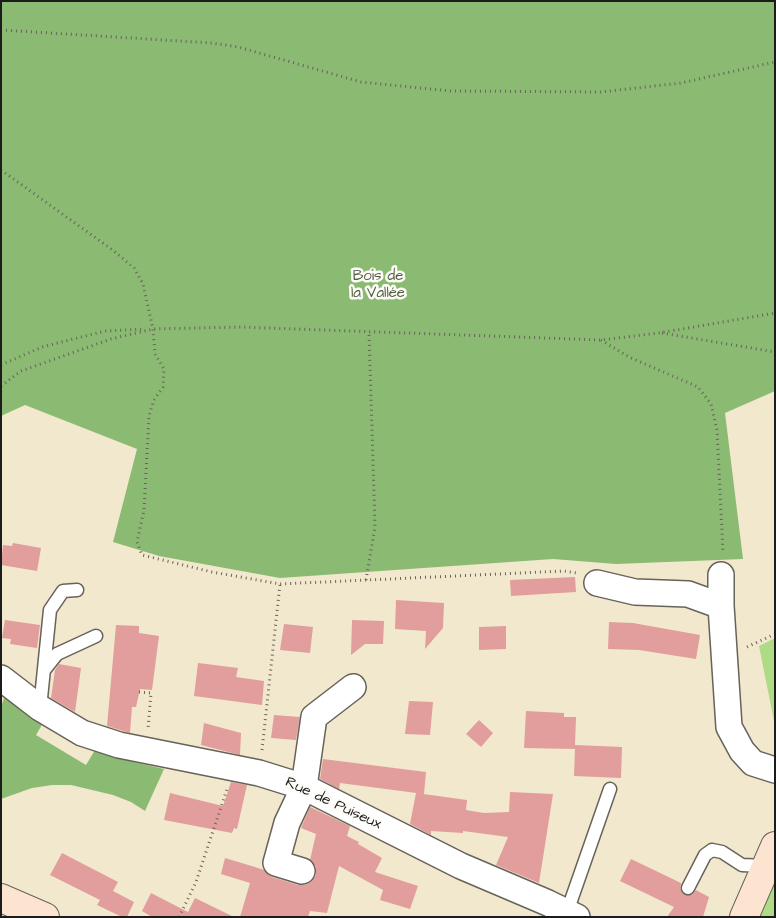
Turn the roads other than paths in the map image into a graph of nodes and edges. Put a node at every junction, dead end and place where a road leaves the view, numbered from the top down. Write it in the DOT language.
graph roads {
  1 [pos="721,575"];
  2 [pos="597,583"];
  3 [pos="77,590"];
  4 [pos="721,606"];
  5 [pos="96,636"];
  6 [pos="45,669"];
  7 [pos="1,678"];
  8 [pos="353,687"];
  9 [pos="40,708"];
  10 [pos="775,770"];
  11 [pos="304,787"];
  12 [pos="610,789"];
  13 [pos="771,861"];
  14 [pos="302,871"];
  15 [pos="688,888"];
  16 [pos="1,898"];
  17 [pos="572,914"];
  18 [pos="45,917"];
  19 [pos="744,917"];
  1 -- 4 [label="street"];
  2 -- 4 [label="street"];
  3 -- 6 [label="lane"];
  4 -- 10 [label="street"];
  5 -- 6 [label="lane"];
  6 -- 9 [label="lane"];
  7 -- 9 [label="street, Rue de Puiseux"];
  8 -- 11 [label="street"];
  9 -- 11 [label="street, Rue de Puiseux"];
  11 -- 14 [label="street"];
  11 -- 17 [label="street, Rue de Puiseux"];
  12 -- 17 [label="lane"];
  13 -- 15 [label="lane"];
  13 -- 19 [label="street"];
  16 -- 18 [label="street"];
}
